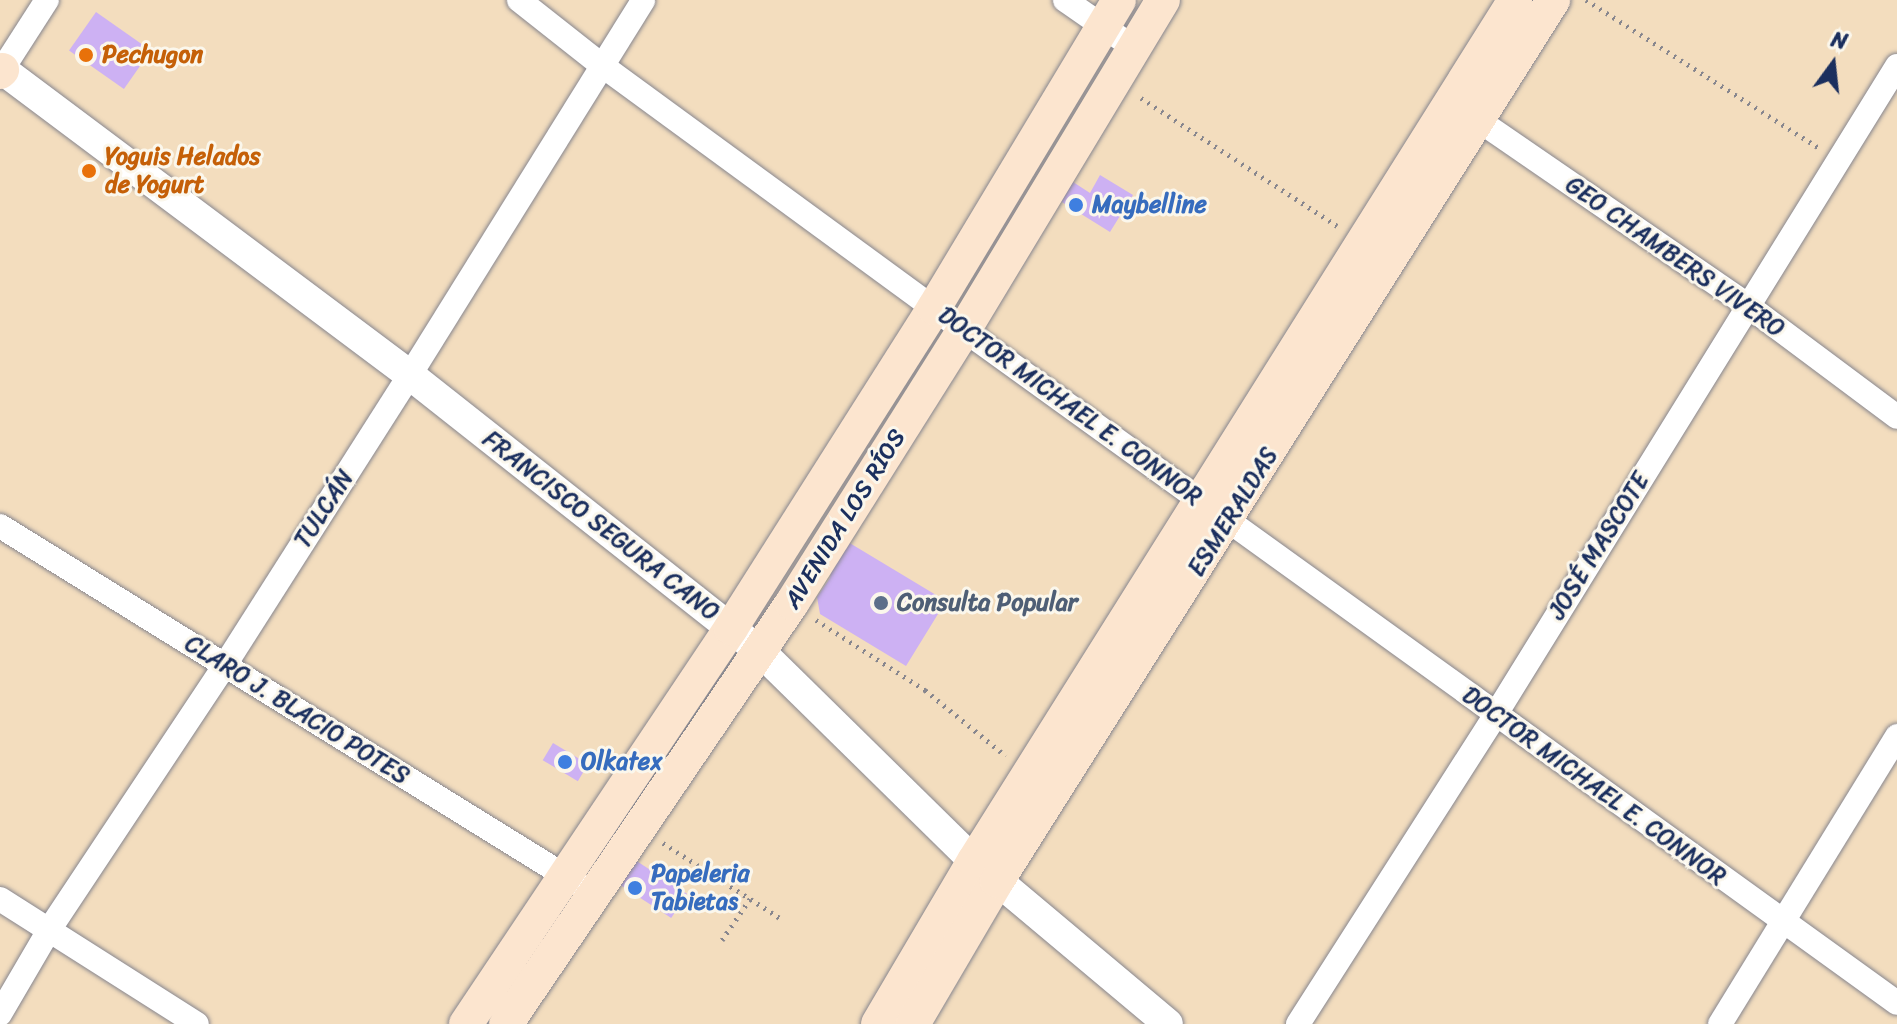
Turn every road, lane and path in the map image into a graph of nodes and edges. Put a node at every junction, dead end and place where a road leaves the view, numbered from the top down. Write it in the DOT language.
graph roads {
  1 [pos="47,0"];
  2 [pos="519,0"];
  3 [pos="643,0"];
  4 [pos="1065,0"];
  5 [pos="1163,0"];
  6 [pos="1515,0"];
  7 [pos="1553,0"];
  8 [pos="1586,0"];
  9 [pos="1111,12"];
  10 [pos="1133,47"];
  11 [pos="600,64"];
  12 [pos="1897,66"];
  13 [pos="1,70"];
  14 [pos="1114,79"];
  15 [pos="1450,101"];
  16 [pos="1479,121"];
  17 [pos="1838,160"];
  18 [pos="1363,243"];
  19 [pos="1747,305"];
  20 [pos="934,308"];
  21 [pos="964,330"];
  22 [pos="410,375"];
  23 [pos="1897,417"];
  24 [pos="1215,511"];
  25 [pos="0,526"];
  26 [pos="792,603"];
  27 [pos="731,628"];
  28 [pos="760,651"];
  29 [pos="225,665"];
  30 [pos="1496,714"];
  31 [pos="1897,736"];
  32 [pos="1029,774"];
  33 [pos="637,826"];
  34 [pos="985,871"];
  35 [pos="564,876"];
  36 [pos="594,894"];
  37 [pos="0,899"];
  38 [pos="750,899"];
  39 [pos="780,918"];
  40 [pos="1783,924"];
  41 [pos="49,930"];
  42 [pos="722,940"];
  43 [pos="1897,1003"];
  44 [pos="0,1014"];
  45 [pos="197,1024"];
  46 [pos="466,1024"];
  47 [pos="506,1024"];
  48 [pos="878,1024"];
  49 [pos="913,1024"];
  50 [pos="1168,1024"];
  51 [pos="1298,1024"];
  52 [pos="1720,1024"];
  1 -- 13 [label="street"];
  2 -- 11 [label="street, DOCTOR MICHAEL E. CONNOR"];
  3 -- 11 [label="street, TULCÁN"];
  4 -- 9 [label="street"];
  5 -- 10 [label="main road, AVENIDA LOS RÍOS"];
  6 -- 15 [label="main road, ESMERALDAS"];
  7 -- 16 [label="main road, ESMERALDAS"];
  8 -- 17 [label="path"];
  9 -- 10 [label="street"];
  9 -- 20 [label="main road, AVENIDA LOS RÍOS"];
  10 -- 14 [label="main road, AVENIDA LOS RÍOS"];
  11 -- 20 [label="street, DOCTOR MICHAEL E. CONNOR"];
  11 -- 22 [label="street, TULCÁN"];
  12 -- 17 [label="street, JOSÉ MASCOTE"];
  13 -- 22 [label="street, FRANCISCO SEGURA CANO"];
  14 -- 18 [label="path"];
  14 -- 21 [label="main road, AVENIDA LOS RÍOS"];
  15 -- 16 [label="street, GEO CHAMBERS VIVERO"];
  15 -- 18 [label="main road, ESMERALDAS"];
  16 -- 19 [label="street, GEO CHAMBERS VIVERO"];
  16 -- 24 [label="main road, ESMERALDAS"];
  17 -- 19 [label="street, JOSÉ MASCOTE"];
  18 -- 24 [label="main road, ESMERALDAS"];
  19 -- 23 [label="street, GEO CHAMBERS VIVERO"];
  19 -- 30 [label="street, JOSÉ MASCOTE"];
  20 -- 21 [label="street, DOCTOR MICHAEL E. CONNOR"];
  20 -- 27 [label="main road, AVENIDA LOS RÍOS"];
  21 -- 24 [label="street, DOCTOR MICHAEL E. CONNOR"];
  21 -- 26 [label="main road, AVENIDA LOS RÍOS"];
  22 -- 27 [label="street, FRANCISCO SEGURA CANO"];
  22 -- 29 [label="street, TULCÁN"];
  24 -- 30 [label="street, DOCTOR MICHAEL E. CONNOR"];
  24 -- 32 [label="main road, ESMERALDAS"];
  24 -- 34 [label="main road, ESMERALDAS"];
  25 -- 29 [label="street, CLARO J. BLACIO POTES"];
  26 -- 28 [label="main road, AVENIDA LOS RÍOS"];
  26 -- 32 [label="path"];
  27 -- 28 [label="street, FRANCISCO SEGURA CANO"];
  27 -- 35 [label="main road, AVENIDA LOS RÍOS"];
  28 -- 33 [label="main road, AVENIDA LOS RÍOS"];
  28 -- 34 [label="street, FRANCISCO SEGURA CANO"];
  29 -- 35 [label="street, CLARO J. BLACIO POTES"];
  29 -- 41 [label="street, TULCÁN"];
  30 -- 40 [label="street, DOCTOR MICHAEL E. CONNOR"];
  30 -- 51 [label="street, JOSÉ MASCOTE"];
  31 -- 40 [label="street"];
  32 -- 34 [label="main road, ESMERALDAS"];
  33 -- 36 [label="main road, AVENIDA LOS RÍOS"];
  33 -- 38 [label="path"];
  34 -- 48 [label="main road, ESMERALDAS"];
  34 -- 49 [label="main road, ESMERALDAS"];
  34 -- 50 [label="street, FRANCISCO SEGURA CANO"];
  35 -- 36 [label="street, CLARO J. BLACIO POTES"];
  35 -- 46 [label="main road, AVENIDA LOS RÍOS"];
  36 -- 47 [label="main road, AVENIDA LOS RÍOS"];
  37 -- 41 [label="street"];
  38 -- 39 [label="path"];
  38 -- 42 [label="path"];
  40 -- 43 [label="street, DOCTOR MICHAEL E. CONNOR"];
  40 -- 52 [label="street"];
  41 -- 44 [label="street, TULCÁN"];
  41 -- 45 [label="street"];
}
